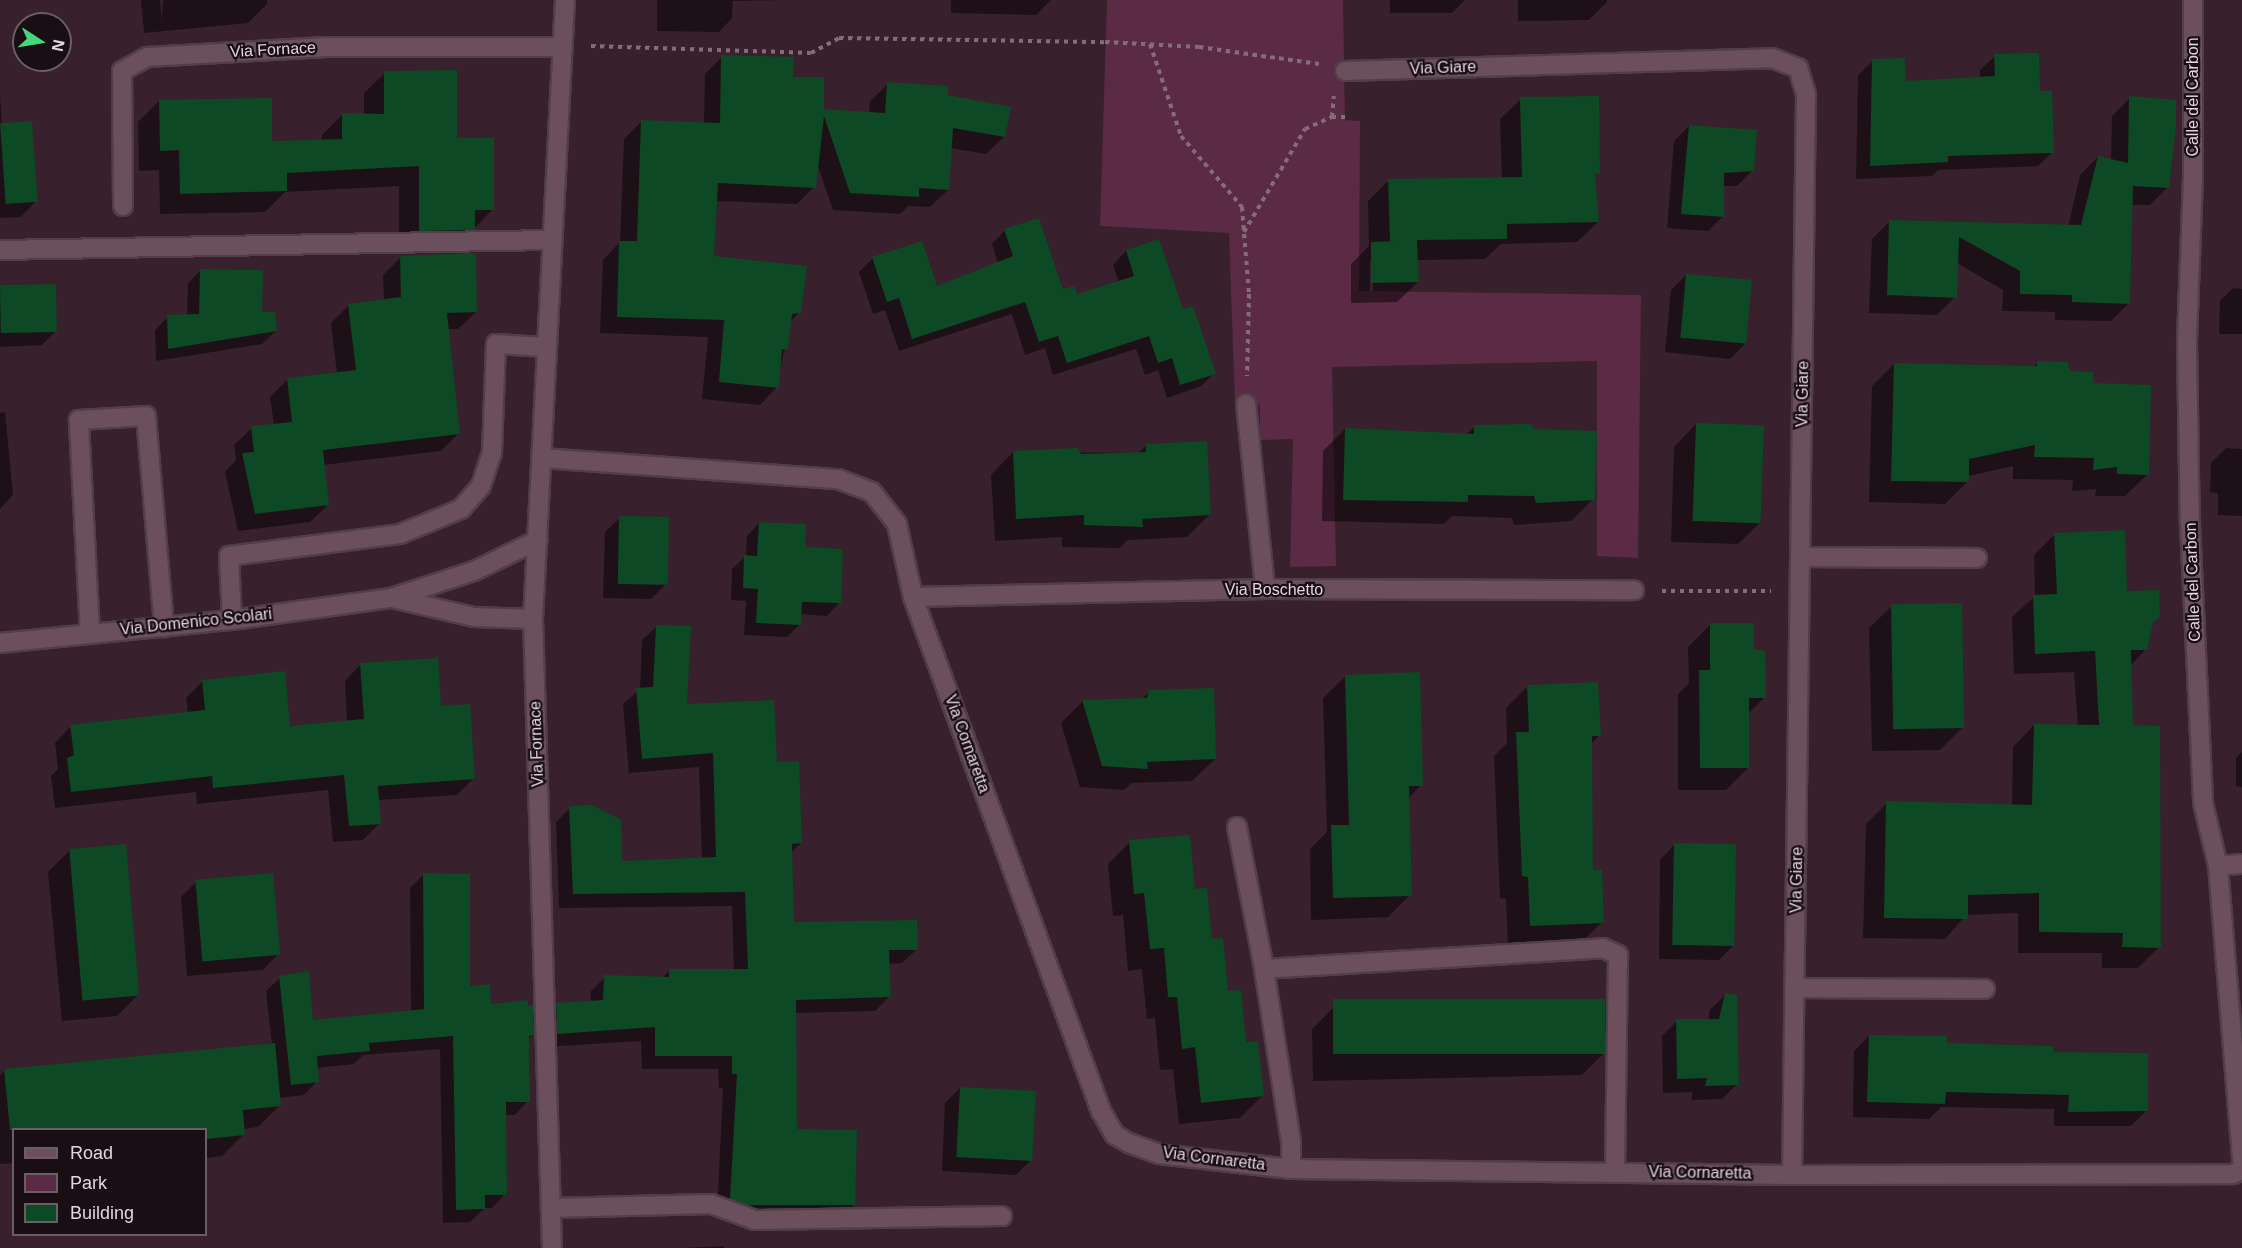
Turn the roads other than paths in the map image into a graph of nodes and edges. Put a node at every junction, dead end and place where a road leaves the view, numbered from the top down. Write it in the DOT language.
graph roads {
  1 [pos="565,0"];
  2 [pos="2193,0"];
  3 [pos="563,47"];
  4 [pos="1341,70"];
  5 [pos="123,207"];
  6 [pos="550,240"];
  7 [pos="0,250"];
  8 [pos="545,347"];
  9 [pos="1246,404"];
  10 [pos="542,458"];
  11 [pos="538,540"];
  12 [pos="1802,557"];
  13 [pos="1977,558"];
  14 [pos="1265,589"];
  15 [pos="1634,590"];
  16 [pos="914,597"];
  17 [pos="391,598"];
  18 [pos="533,619"];
  19 [pos="232,620"];
  20 [pos="164,627"];
  21 [pos="90,633"];
  22 [pos="0,643"];
  23 [pos="1237,827"];
  24 [pos="2242,864"];
  25 [pos="2218,866"];
  26 [pos="1264,969"];
  27 [pos="1796,988"];
  28 [pos="1985,988"];
  29 [pos="1291,1168"];
  30 [pos="2239,1168"];
  31 [pos="1615,1172"];
  32 [pos="1792,1175"];
  33 [pos="551,1208"];
  34 [pos="1002,1216"];
  35 [pos="552,1248"];
  1 -- 3 [label="street, Via Fornace"];
  2 -- 25 [label="street, Calle del Carbon"];
  3 -- 5 [label="street, Via Fornace"];
  3 -- 6 [label="street, Via Fornace"];
  4 -- 12 [label="street, Via Giare"];
  6 -- 7 [label="street"];
  6 -- 8 [label="street, Via Fornace"];
  8 -- 10 [label="street, Via Fornace"];
  8 -- 19 [label="street"];
  9 -- 14 [label="street"];
  10 -- 11 [label="street, Via Fornace"];
  10 -- 16 [label="street, Via Cornaretta"];
  11 -- 17 [label="street, Via Domenico Scolari"];
  11 -- 18 [label="street, Via Fornace"];
  12 -- 13 [label="street"];
  12 -- 27 [label="street, Via Giare"];
  14 -- 15 [label="street, Via Boschetto"];
  14 -- 16 [label="street, Via Boschetto"];
  16 -- 29 [label="street, Via Cornaretta"];
  17 -- 18 [label="street, Via Domenico Scolari"];
  17 -- 19 [label="street, Via Domenico Scolari"];
  18 -- 33 [label="street, Via Fornace"];
  19 -- 20 [label="street, Via Domenico Scolari"];
  20 -- 21 [label="street, Via Domenico Scolari"];
  20 -- 21 [label="street"];
  21 -- 22 [label="street, Via Domenico Scolari"];
  23 -- 26 [label="street"];
  24 -- 25 [label="street"];
  25 -- 30 [label="street, Calle del Carbon"];
  26 -- 29 [label="street"];
  26 -- 31 [label="street"];
  27 -- 28 [label="street"];
  27 -- 32 [label="street, Via Giare"];
  29 -- 31 [label="street, Via Cornaretta"];
  30 -- 32 [label="street, Via Cornaretta"];
  31 -- 32 [label="street, Via Cornaretta"];
  33 -- 34 [label="street"];
  33 -- 35 [label="street, Via Fornace"];
}
